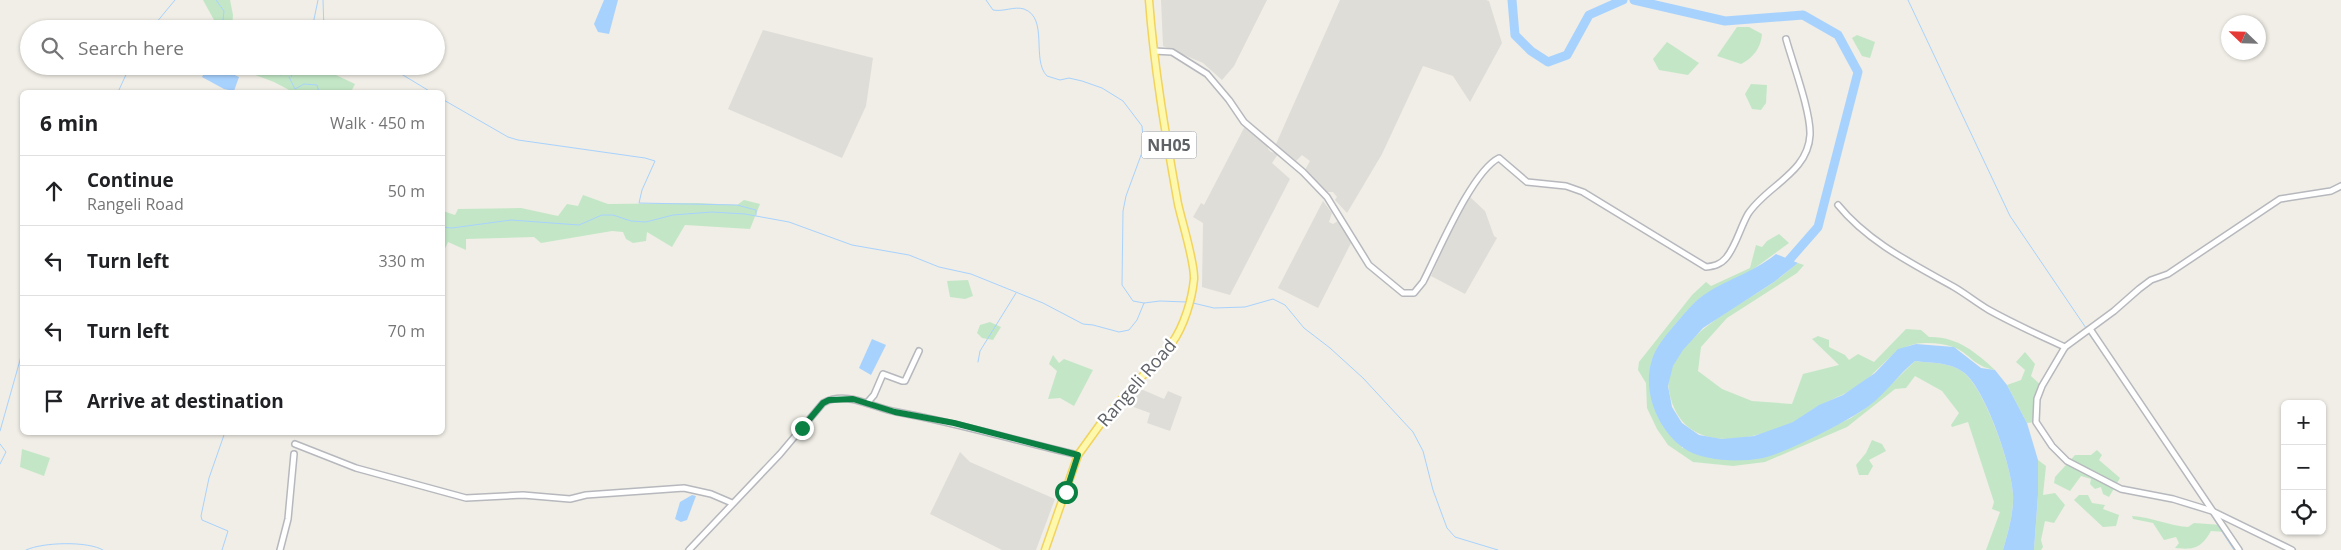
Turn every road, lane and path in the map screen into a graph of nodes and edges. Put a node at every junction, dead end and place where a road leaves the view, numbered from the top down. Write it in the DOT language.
graph roads {
  1 [pos="1149,0"];
  2 [pos="1786,40"];
  3 [pos="1154,51"];
  4 [pos="2341,186"];
  5 [pos="1838,205"];
  6 [pos="2090,329"];
  7 [pos="2065,347"];
  8 [pos="919,351"];
  9 [pos="867,403"];
  10 [pos="295,444"];
  11 [pos="294,454"];
  12 [pos="1078,455"];
  13 [pos="732,503"];
  14 [pos="2212,511"];
  15 [pos="280,550"];
  16 [pos="690,550"];
  17 [pos="1045,550"];
  18 [pos="2239,550"];
  19 [pos="2292,550"];
  1 -- 3 [label="main road, Rangeli Road / NH05"];
  2 -- 3 [label="street"];
  3 -- 12 [label="main road, Rangeli Road / NH05"];
  4 -- 6 [label="street"];
  5 -- 7 [label="street"];
  6 -- 7 [label="street"];
  6 -- 14 [label="street"];
  7 -- 14 [label="street"];
  8 -- 9 [label="street"];
  9 -- 12 [label="street"];
  9 -- 13 [label="street"];
  10 -- 13 [label="street"];
  11 -- 15 [label="street"];
  12 -- 17 [label="main road, Rangeli Road / NH05"];
  13 -- 16 [label="street"];
  14 -- 18 [label="street"];
  14 -- 19 [label="street"];
}
